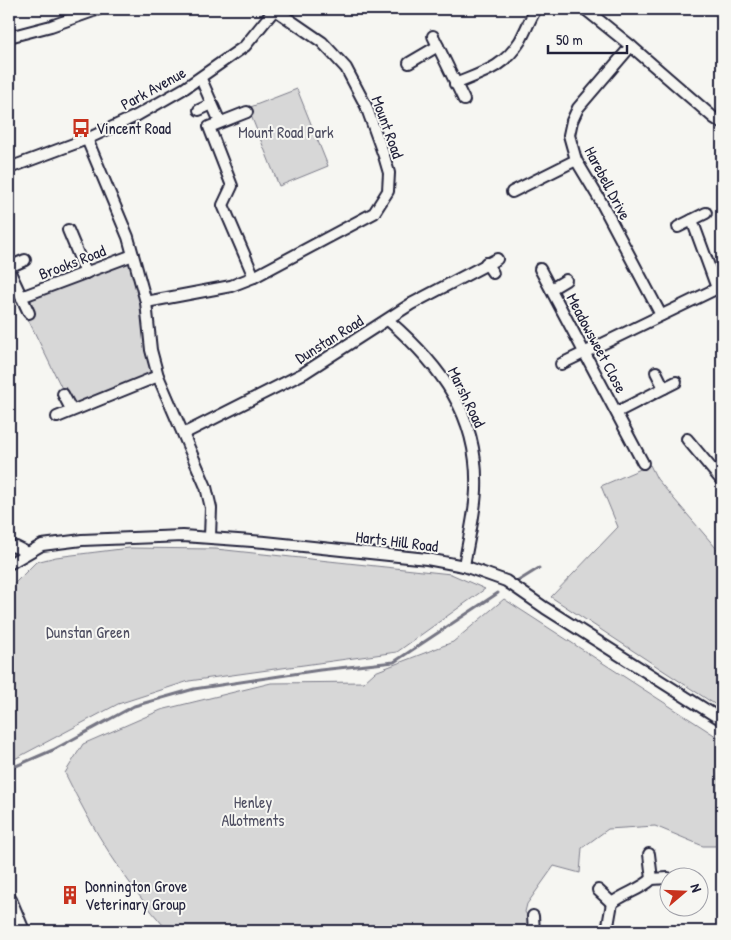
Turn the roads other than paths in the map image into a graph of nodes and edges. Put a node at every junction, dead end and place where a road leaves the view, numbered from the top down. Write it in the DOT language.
graph roads {
  1 [pos="99,9"];
  2 [pos="274,9"];
  3 [pos="536,9"];
  4 [pos="585,9"];
  5 [pos="9,36"];
  6 [pos="433,36"];
  7 [pos="438,46"];
  8 [pos="631,46"];
  9 [pos="409,63"];
  10 [pos="201,79"];
  11 [pos="455,84"];
  12 [pos="464,100"];
  13 [pos="212,104"];
  14 [pos="199,110"];
  15 [pos="246,112"];
  16 [pos="220,122"];
  17 [pos="722,122"];
  18 [pos="87,139"];
  19 [pos="576,160"];
  20 [pos="9,168"];
  21 [pos="512,192"];
  22 [pos="706,212"];
  23 [pos="692,220"];
  24 [pos="678,227"];
  25 [pos="68,230"];
  26 [pos="133,255"];
  27 [pos="497,259"];
  28 [pos="25,260"];
  29 [pos="486,263"];
  30 [pos="9,268"];
  31 [pos="540,269"];
  32 [pos="86,273"];
  33 [pos="493,273"];
  34 [pos="254,277"];
  35 [pos="566,280"];
  36 [pos="720,287"];
  37 [pos="551,289"];
  38 [pos="21,297"];
  39 [pos="146,302"];
  40 [pos="28,313"];
  41 [pos="661,315"];
  42 [pos="388,320"];
  43 [pos="585,352"];
  44 [pos="561,364"];
  45 [pos="656,372"];
  46 [pos="158,376"];
  47 [pos="676,382"];
  48 [pos="664,388"];
  49 [pos="63,394"];
  50 [pos="71,409"];
  51 [pos="617,412"];
  52 [pos="57,417"];
  53 [pos="185,433"];
  54 [pos="687,439"];
  55 [pos="643,463"];
  56 [pos="722,480"];
  57 [pos="210,536"];
  58 [pos="9,546"];
  59 [pos="26,552"];
  60 [pos="9,564"];
  61 [pos="464,566"];
  62 [pos="722,720"];
  63 [pos="649,854"];
  64 [pos="652,879"];
  65 [pos="658,879"];
  66 [pos="598,890"];
  67 [pos="9,900"];
  68 [pos="612,903"];
  69 [pos="533,916"];
  70 [pos="22,931"];
  71 [pos="534,931"];
  72 [pos="607,931"];
  1 -- 5 [label="street"];
  2 -- 10 [label="street, Park Avenue"];
  2 -- 34 [label="street, Mount Road"];
  3 -- 11 [label="street"];
  4 -- 8 [label="street"];
  6 -- 7 [label="street"];
  7 -- 9 [label="street"];
  7 -- 11 [label="street"];
  8 -- 17 [label="street"];
  8 -- 19 [label="street, Harebell Drive"];
  10 -- 13 [label="street, Park Avenue"];
  10 -- 18 [label="street, Park Avenue"];
  11 -- 12 [label="street"];
  13 -- 14 [label="street"];
  13 -- 16 [label="street, Park Avenue"];
  15 -- 16 [label="street"];
  16 -- 34 [label="street"];
  18 -- 20 [label="street, Park Avenue"];
  18 -- 26 [label="street"];
  19 -- 21 [label="street"];
  19 -- 41 [label="street, Harebell Drive"];
  22 -- 23 [label="street"];
  23 -- 24 [label="street"];
  23 -- 36 [label="street"];
  25 -- 32 [label="street"];
  26 -- 32 [label="street, Brooks Road"];
  26 -- 39 [label="street"];
  27 -- 29 [label="street, Dunstan Road"];
  28 -- 30 [label="street, Brooks Road"];
  29 -- 33 [label="street"];
  29 -- 42 [label="street, Dunstan Road"];
  30 -- 38 [label="street, Brooks Road"];
  31 -- 37 [label="street, Meadowsweet Close"];
  32 -- 38 [label="street, Brooks Road"];
  34 -- 39 [label="street, Mount Road"];
  35 -- 37 [label="street, Meadowsweet Close"];
  36 -- 41 [label="street"];
  37 -- 43 [label="street, Meadowsweet Close"];
  38 -- 40 [label="street, Brooks Road"];
  39 -- 46 [label="street"];
  41 -- 43 [label="street"];
  42 -- 53 [label="street, Dunstan Road"];
  42 -- 61 [label="street, Marsh Road"];
  43 -- 44 [label="street"];
  43 -- 51 [label="street, Meadowsweet Close"];
  45 -- 48 [label="street"];
  46 -- 50 [label="street"];
  46 -- 53 [label="street"];
  47 -- 48 [label="street, Meadowsweet Close"];
  48 -- 51 [label="street, Meadowsweet Close"];
  49 -- 50 [label="street"];
  50 -- 52 [label="street"];
  51 -- 55 [label="street, Meadowsweet Close"];
  53 -- 57 [label="street"];
  54 -- 56 [label="street"];
  57 -- 59 [label="street, Harts Hill Road"];
  57 -- 61 [label="street, Harts Hill Road"];
  58 -- 59 [label="street"];
  59 -- 60 [label="street, Harts Hill Road"];
  61 -- 62 [label="street, Harts Hill Road"];
  63 -- 64 [label="street"];
  64 -- 65 [label="street"];
  64 -- 68 [label="street"];
  66 -- 68 [label="street"];
  67 -- 70 [label="main road"];
  68 -- 72 [label="street"];
  69 -- 71 [label="street"];
}
